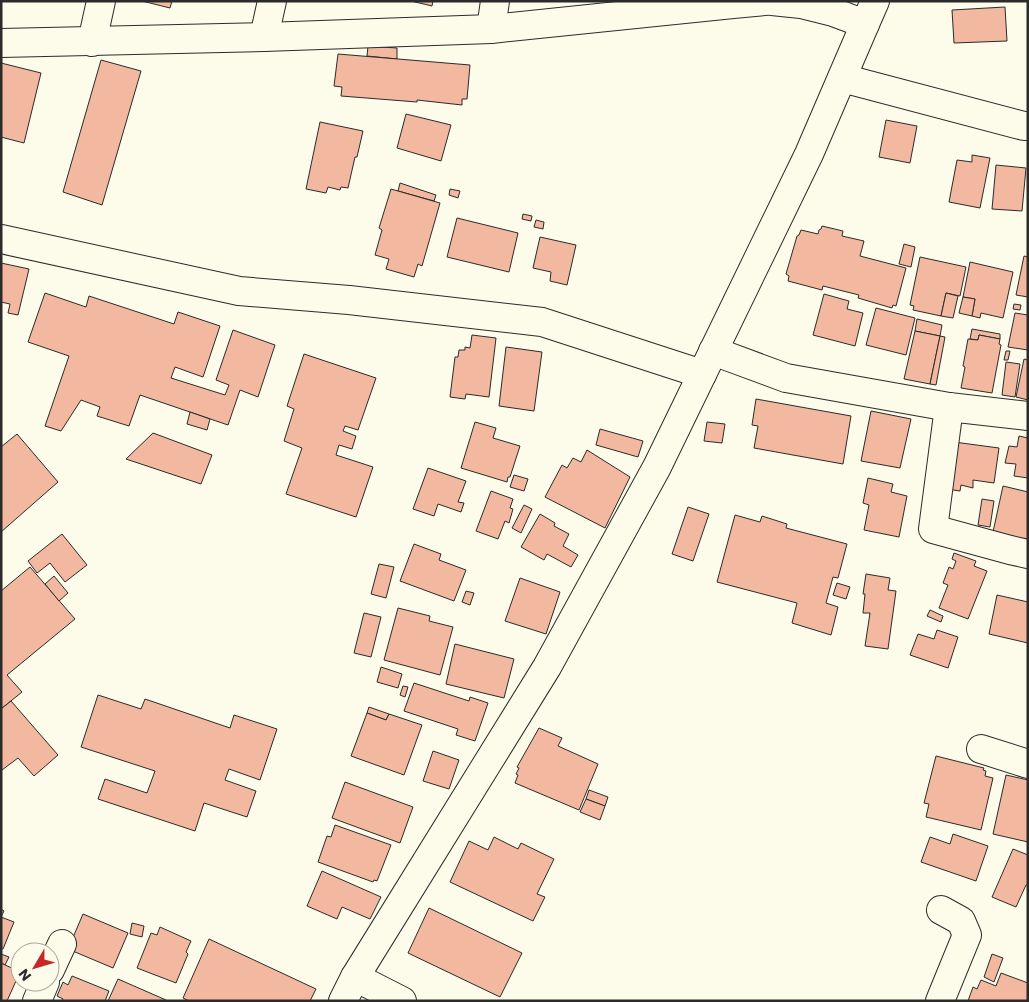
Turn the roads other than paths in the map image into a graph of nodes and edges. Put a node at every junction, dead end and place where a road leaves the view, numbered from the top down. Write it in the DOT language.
graph roads {
  1 [pos="100,1"];
  2 [pos="272,1"];
  3 [pos="495,1"];
  4 [pos="765,1"];
  5 [pos="772,1"];
  6 [pos="870,12"];
  7 [pos="491,29"];
  8 [pos="264,37"];
  9 [pos="92,42"];
  10 [pos="1,43"];
  11 [pos="842,78"];
  12 [pos="1028,126"];
  13 [pos="1,239"];
  14 [pos="707,363"];
  15 [pos="949,407"];
  16 [pos="1028,416"];
  17 [pos="1028,554"];
  18 [pos="981,749"];
  19 [pos="1028,764"];
  20 [pos="941,910"];
  21 [pos="62,944"];
  22 [pos="60,948"];
  23 [pos="356,977"];
  24 [pos="343,1001"];
  25 [pos="402,1001"];
  26 [pos="940,1001"];
  1 -- 9 [label="street"];
  2 -- 8 [label="street"];
  3 -- 7 [label="street"];
  4 -- 7 [label="street"];
  5 -- 6 [label="street"];
  6 -- 11 [label="street"];
  7 -- 8 [label="street"];
  8 -- 9 [label="street"];
  9 -- 10 [label="street"];
  11 -- 12 [label="street"];
  11 -- 14 [label="street"];
  13 -- 14 [label="street"];
  14 -- 15 [label="street"];
  14 -- 23 [label="street"];
  15 -- 16 [label="street"];
  15 -- 17 [label="street"];
  18 -- 19 [label="street"];
  20 -- 26 [label="street"];
  21 -- 22 [label="street"];
  23 -- 24 [label="street"];
  23 -- 25 [label="street"];
}
